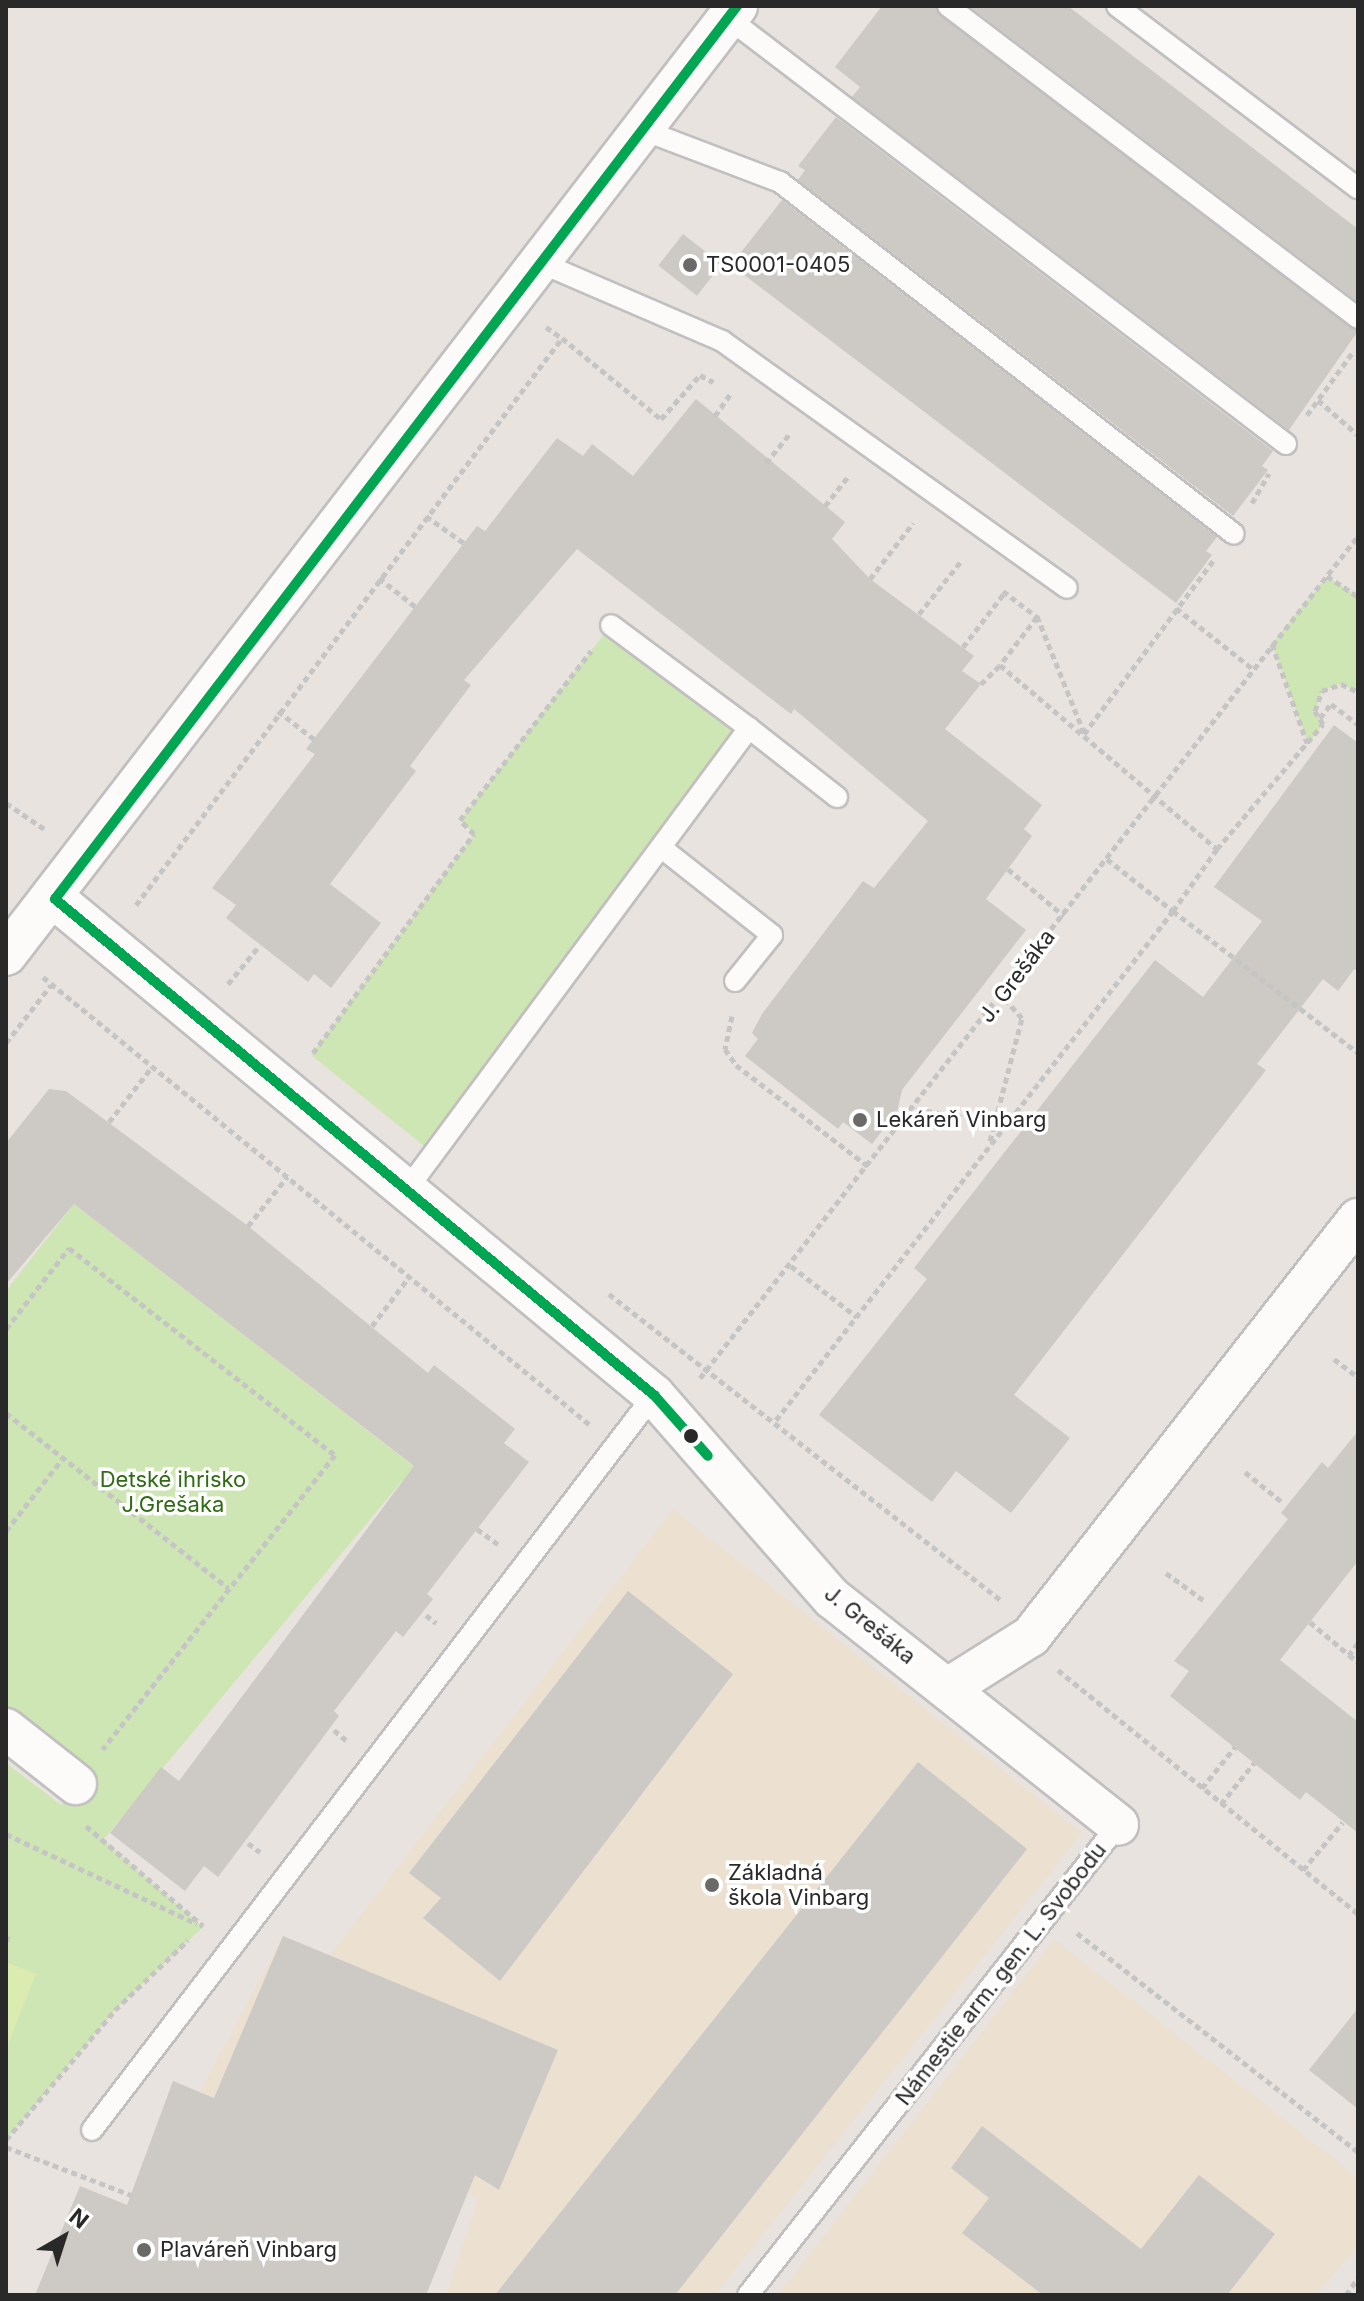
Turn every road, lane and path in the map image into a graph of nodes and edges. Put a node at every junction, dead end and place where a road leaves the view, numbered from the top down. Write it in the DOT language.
graph roads {
  1 [pos="948,6"];
  2 [pos="1117,6"];
  3 [pos="733,12"];
  4 [pos="643,130"];
  5 [pos="1358,188"];
  6 [pos="541,263"];
  7 [pos="1358,318"];
  8 [pos="732,392"];
  9 [pos="742,398"];
  10 [pos="1318,400"];
  11 [pos="715,416"];
  12 [pos="782,424"];
  13 [pos="792,431"];
  14 [pos="1358,435"];
  15 [pos="803,439"];
  16 [pos="1286,444"];
  17 [pos="766,463"];
  18 [pos="838,466"];
  19 [pos="850,474"];
  20 [pos="863,484"];
  21 [pos="825,506"];
  22 [pos="901,513"];
  23 [pos="426,516"];
  24 [pos="913,523"];
  25 [pos="926,532"];
  26 [pos="1234,534"];
  27 [pos="1358,536"];
  28 [pos="464,543"];
  29 [pos="950,551"];
  30 [pos="962,560"];
  31 [pos="973,568"];
  32 [pos="1327,576"];
  33 [pos="379,578"];
  34 [pos="870,579"];
  35 [pos="995,584"];
  36 [pos="1067,588"];
  37 [pos="1005,592"];
  38 [pos="1358,597"];
  39 [pos="416,607"];
  40 [pos="1176,608"];
  41 [pos="919,614"];
  42 [pos="1037,617"];
  43 [pos="611,625"];
  44 [pos="1272,644"];
  45 [pos="963,647"];
  46 [pos="1000,665"];
  47 [pos="1253,669"];
  48 [pos="981,684"];
  49 [pos="1358,692"];
  50 [pos="278,711"];
  51 [pos="1320,718"];
  52 [pos="1358,724"];
  53 [pos="749,728"];
  54 [pos="1084,734"];
  55 [pos="314,739"];
  56 [pos="1308,744"];
  57 [pos="1154,791"];
  58 [pos="837,797"];
  59 [pos="6,803"];
  60 [pos="17,808"];
  61 [pos="663,849"];
  62 [pos="1217,849"];
  63 [pos="1107,859"];
  64 [pos="1008,869"];
  65 [pos="55,899"];
  66 [pos="1173,911"];
  67 [pos="144,912"];
  68 [pos="1064,916"];
  69 [pos="260,945"];
  70 [pos="8,952"];
  71 [pos="216,974"];
  72 [pos="735,981"];
  73 [pos="228,984"];
  74 [pos="51,985"];
  75 [pos="239,994"];
  76 [pos="1002,996"];
  77 [pos="742,1001"];
  78 [pos="6,1043"];
  79 [pos="299,1045"];
  80 [pos="1358,1053"];
  81 [pos="152,1067"];
  82 [pos="916,1109"];
  83 [pos="109,1122"];
  84 [pos="995,1123"];
  85 [pos="989,1146"];
  86 [pos="870,1168"];
  87 [pos="287,1177"];
  88 [pos="405,1192"];
  89 [pos="1358,1219"];
  90 [pos="248,1226"];
  91 [pos="791,1266"];
  92 [pos="409,1277"];
  93 [pos="857,1317"];
  94 [pos="372,1326"];
  95 [pos="6,1329"];
  96 [pos="1334,1359"];
  97 [pos="1358,1377"];
  98 [pos="662,1403"];
  99 [pos="6,1413"];
  100 [pos="776,1420"];
  101 [pos="616,1443"];
  102 [pos="63,1458"];
  103 [pos="1245,1472"];
  104 [pos="1282,1502"];
  105 [pos="477,1529"];
  106 [pos="6,1531"];
  107 [pos="508,1552"];
  108 [pos="1166,1573"];
  109 [pos="228,1588"];
  110 [pos="1203,1600"];
  111 [pos="1310,1622"];
  112 [pos="1358,1643"];
  113 [pos="1349,1655"];
  114 [pos="1358,1662"];
  115 [pos="950,1687"];
  116 [pos="6,1729"];
  117 [pos="1235,1747"];
  118 [pos="1254,1763"];
  119 [pos="76,1784"];
  120 [pos="1202,1788"];
  121 [pos="1221,1804"];
  122 [pos="1343,1822"];
  123 [pos="1118,1825"];
  124 [pos="6,1834"];
  125 [pos="267,1857"];
  126 [pos="256,1869"];
  127 [pos="1303,1870"];
  128 [pos="1051,1913"];
  129 [pos="213,1915"];
  130 [pos="203,1927"];
  131 [pos="92,2130"];
  132 [pos="6,2140"];
  133 [pos="6,2147"];
  134 [pos="1358,2152"];
  135 [pos="131,2195"];
  136 [pos="1358,2278"];
  137 [pos="748,2295"];
  138 [pos="1346,2295"];
  1 -- 7 [label="lane"];
  2 -- 5 [label="lane"];
  3 -- 4 [label="street"];
  3 -- 16 [label="lane"];
  4 -- 6 [label="street"];
  4 -- 26 [label="lane"];
  6 -- 36 [label="lane"];
  6 -- 65 [label="street"];
  8 -- 9 [label="path"];
  8 -- 11 [label="path"];
  8 -- 23 [label="path"];
  10 -- 14 [label="path"];
  12 -- 13 [label="path"];
  13 -- 15 [label="path"];
  13 -- 17 [label="path"];
  18 -- 19 [label="path"];
  19 -- 20 [label="path"];
  19 -- 21 [label="path"];
  22 -- 24 [label="path"];
  23 -- 28 [label="path"];
  23 -- 33 [label="path"];
  24 -- 25 [label="path"];
  24 -- 34 [label="path"];
  27 -- 32 [label="path, J. Grešáka"];
  29 -- 30 [label="path"];
  30 -- 31 [label="path"];
  30 -- 41 [label="path"];
  32 -- 38 [label="path"];
  32 -- 44 [label="path, J. Grešáka"];
  33 -- 39 [label="path"];
  33 -- 50 [label="path"];
  35 -- 37 [label="path"];
  36 -- 42 [label="path"];
  37 -- 42 [label="path"];
  37 -- 45 [label="path"];
  40 -- 47 [label="path"];
  42 -- 46 [label="path"];
  42 -- 54 [label="path"];
  43 -- 53 [label="lane"];
  43 -- 79 [label="path"];
  44 -- 47 [label="path, J. Grešáka"];
  44 -- 56 [label="path"];
  46 -- 48 [label="path"];
  46 -- 54 [label="path"];
  47 -- 57 [label="path, J. Grešáka"];
  49 -- 51 [label="path"];
  50 -- 55 [label="path"];
  50 -- 67 [label="path"];
  51 -- 52 [label="path"];
  51 -- 56 [label="path"];
  53 -- 58 [label="lane"];
  53 -- 61 [label="lane"];
  54 -- 57 [label="path"];
  56 -- 62 [label="path"];
  57 -- 62 [label="path"];
  57 -- 63 [label="path, J. Grešáka"];
  59 -- 60 [label="path"];
  61 -- 72 [label="lane"];
  61 -- 88 [label="lane"];
  62 -- 66 [label="path"];
  63 -- 66 [label="path"];
  63 -- 68 [label="path, J. Grešáka"];
  64 -- 68 [label="path"];
  65 -- 70 [label="street"];
  65 -- 88 [label="street, J. Grešáka"];
  66 -- 80 [label="path"];
  66 -- 85 [label="path"];
  68 -- 76 [label="path, J. Grešáka"];
  69 -- 73 [label="path"];
  70 -- 74 [label="path"];
  71 -- 73 [label="path"];
  73 -- 75 [label="path"];
  74 -- 78 [label="path"];
  74 -- 81 [label="path"];
  76 -- 82 [label="path, J. Grešáka"];
  76 -- 84 [label="path"];
  77 -- 86 [label="path"];
  81 -- 83 [label="path"];
  81 -- 87 [label="path"];
  82 -- 84 [label="path"];
  82 -- 86 [label="path, J. Grešáka"];
  84 -- 85 [label="path"];
  85 -- 93 [label="path"];
  86 -- 91 [label="path, J. Grešáka"];
  87 -- 90 [label="path"];
  87 -- 92 [label="path"];
  88 -- 98 [label="street, J. Grešáka"];
  89 -- 115 [label="street"];
  91 -- 93 [label="path"];
  91 -- 98 [label="path, J. Grešáka"];
  92 -- 94 [label="path"];
  92 -- 101 [label="path"];
  93 -- 100 [label="path"];
  95 -- 109 [label="path"];
  96 -- 97 [label="path"];
  98 -- 101 [label="lane"];
  98 -- 115 [label="street, J. Grešáka"];
  99 -- 102 [label="path"];
  101 -- 131 [label="lane"];
  102 -- 106 [label="path"];
  102 -- 109 [label="path"];
  103 -- 104 [label="path"];
  105 -- 107 [label="path"];
  108 -- 110 [label="path"];
  109 -- 119 [label="path"];
  111 -- 113 [label="path"];
  112 -- 113 [label="path"];
  113 -- 114 [label="path"];
  115 -- 123 [label="street, Námestie arm. gen. L. Svobodu"];
  116 -- 119 [label="street"];
  117 -- 120 [label="path"];
  118 -- 121 [label="path"];
  119 -- 130 [label="path"];
  122 -- 127 [label="path"];
  123 -- 128 [label="lane, Námestie arm. gen. L. Svobodu"];
  124 -- 130 [label="path"];
  125 -- 126 [label="path"];
  128 -- 134 [label="path"];
  128 -- 137 [label="lane, Námestie arm. gen. L. Svobodu"];
  129 -- 130 [label="path"];
  130 -- 132 [label="path"];
  133 -- 135 [label="path"];
  136 -- 138 [label="path"];
}
